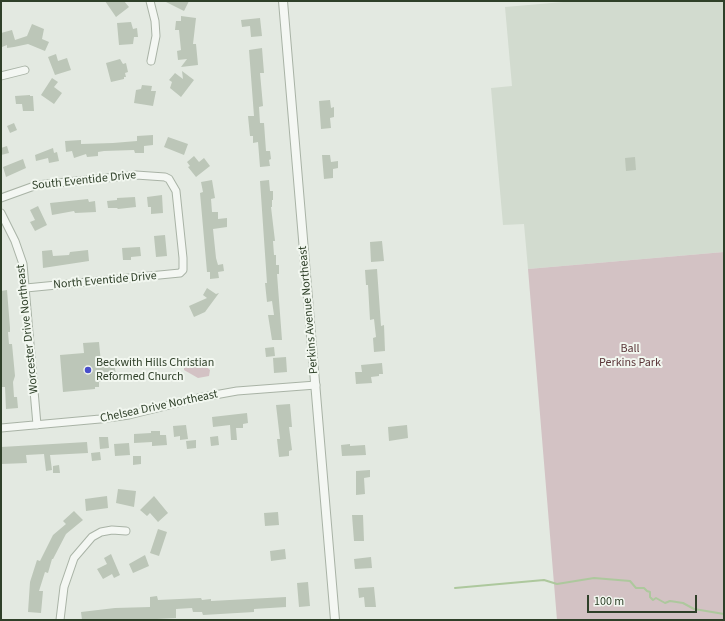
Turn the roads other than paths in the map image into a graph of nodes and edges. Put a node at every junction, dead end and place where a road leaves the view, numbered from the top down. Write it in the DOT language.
graph roads {
  1 [pos="150,1"];
  2 [pos="283,1"];
  3 [pos="151,61"];
  4 [pos="25,70"];
  5 [pos="1,76"];
  6 [pos="1,198"];
  7 [pos="1,213"];
  8 [pos="183,270"];
  9 [pos="26,288"];
  10 [pos="316,385"];
  11 [pos="37,425"];
  12 [pos="1,428"];
  13 [pos="126,531"];
  14 [pos="60,620"];
  15 [pos="335,620"];
  1 -- 3 [label="street"];
  2 -- 10 [label="street, Perkins Avenue Northeast"];
  4 -- 5 [label="street"];
  6 -- 8 [label="street, South Eventide Drive"];
  7 -- 9 [label="street, Worcester Drive Northeast"];
  8 -- 9 [label="street, North Eventide Drive"];
  9 -- 11 [label="street, Worcester Drive Northeast"];
  10 -- 11 [label="street, Chelsea Drive Northeast"];
  10 -- 15 [label="street, Perkins Avenue Northeast"];
  11 -- 12 [label="street, Chelsea Drive Northeast"];
  13 -- 14 [label="street"];
}
